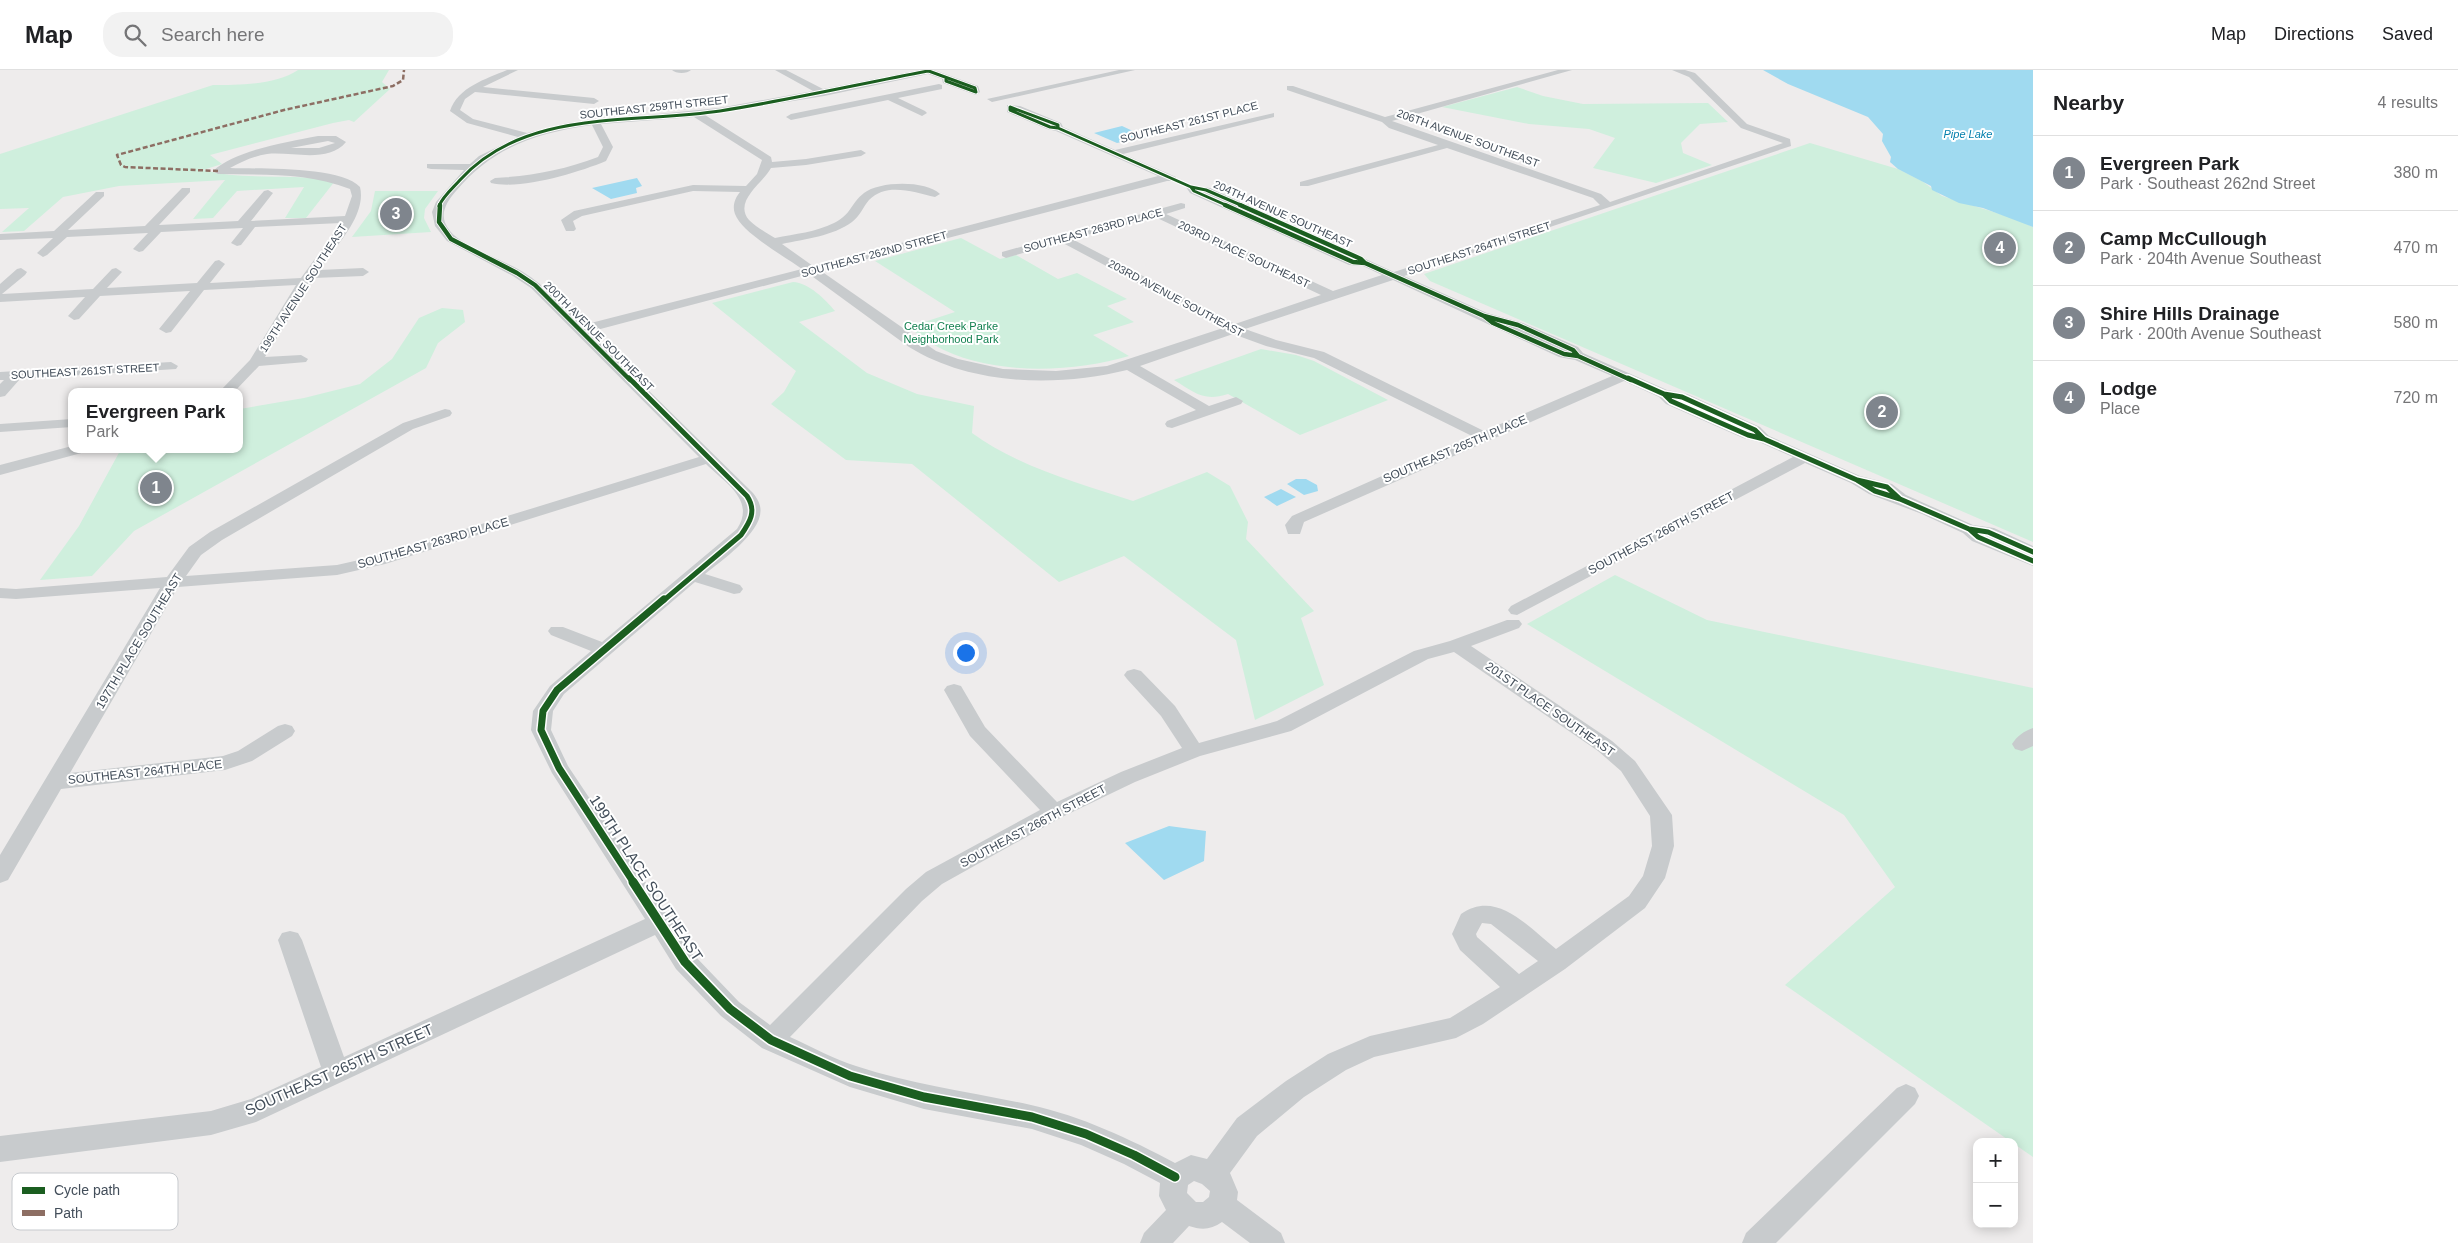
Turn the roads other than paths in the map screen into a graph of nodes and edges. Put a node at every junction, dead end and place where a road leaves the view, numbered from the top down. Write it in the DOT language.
graph roads {
  1 [pos="514,70"];
  2 [pos="676,70"];
  3 [pos="687,70"];
  4 [pos="778,70"];
  5 [pos="927,70"];
  6 [pos="1131,70"];
  7 [pos="1541,70"];
  8 [pos="1568,70"];
  9 [pos="1676,70"];
  10 [pos="1554,74"];
  11 [pos="939,87"];
  12 [pos="1290,88"];
  13 [pos="474,89"];
  14 [pos="821,91"];
  15 [pos="889,97"];
  16 [pos="992,99"];
  17 [pos="594,100"];
  18 [pos="848,105"];
  19 [pos="922,113"];
  20 [pos="696,114"];
  21 [pos="1271,115"];
  22 [pos="791,117"];
  23 [pos="1385,120"];
  24 [pos="595,122"];
  25 [pos="1058,128"];
  26 [pos="530,137"];
  27 [pos="1448,145"];
  28 [pos="269,151"];
  29 [pos="861,153"];
  30 [pos="1113,153"];
  31 [pos="768,165"];
  32 [pos="431,166"];
  33 [pos="472,167"];
  34 [pos="1168,177"];
  35 [pos="495,181"];
  36 [pos="1304,184"];
  37 [pos="1191,187"];
  38 [pos="750,189"];
  39 [pos="186,190"];
  40 [pos="268,193"];
  41 [pos="100,194"];
  42 [pos="935,194"];
  43 [pos="1607,205"];
  44 [pos="1181,206"];
  45 [pos="1156,213"];
  46 [pos="349,219"];
  47 [pos="247,224"];
  48 [pos="570,228"];
  49 [pos="153,229"];
  50 [pos="61,234"];
  51 [pos="0,237"];
  52 [pos="1063,239"];
  53 [pos="773,242"];
  54 [pos="237,243"];
  55 [pos="139,249"];
  56 [pos="43,253"];
  57 [pos="1006,254"];
  58 [pos="218,264"];
  59 [pos="812,270"];
  60 [pos="21,272"];
  61 [pos="116,272"];
  62 [pos="364,272"];
  63 [pos="1393,276"];
  64 [pos="308,278"];
  65 [pos="200,287"];
  66 [pos="0,291"];
  67 [pos="96,293"];
  68 [pos="1332,295"];
  69 [pos="0,298"];
  70 [pos="74,316"];
  71 [pos="166,329"];
  72 [pos="1234,329"];
  73 [pos="580,330"];
  74 [pos="301,359"];
  75 [pos="255,362"];
  76 [pos="1129,365"];
  77 [pos="171,366"];
  78 [pos="16,375"];
  79 [pos="0,376"];
  80 [pos="1624,376"];
  81 [pos="230,388"];
  82 [pos="0,393"];
  83 [pos="1236,400"];
  84 [pos="1207,411"];
  85 [pos="445,413"];
  86 [pos="68,423"];
  87 [pos="1172,424"];
  88 [pos="0,428"];
  89 [pos="1483,436"];
  90 [pos="68,452"];
  91 [pos="1805,457"];
  92 [pos="707,459"];
  93 [pos="0,470"];
  94 [pos="752,518"];
  95 [pos="1968,529"];
  96 [pos="1294,530"];
  97 [pos="2033,552"];
  98 [pos="2033,561"];
  99 [pos="693,576"];
  100 [pos="172,583"];
  101 [pos="734,589"];
  102 [pos="0,593"];
  103 [pos="1515,617"];
  104 [pos="556,631"];
  105 [pos="1457,645"];
  106 [pos="603,650"];
  107 [pos="1134,675"];
  108 [pos="954,690"];
  109 [pos="285,731"];
  110 [pos="1194,751"];
  111 [pos="56,782"];
  112 [pos="1054,812"];
  113 [pos="1,870"];
  114 [pos="658,923"];
  115 [pos="290,940"];
  116 [pos="1556,962"];
  117 [pos="1518,988"];
  118 [pos="771,1040"];
  119 [pos="336,1072"];
  120 [pos="1906,1096"];
  121 [pos="0,1149"];
  122 [pos="1214,1174"];
  123 [pos="1175,1178"];
  124 [pos="1221,1205"];
  125 [pos="1184,1211"];
  126 [pos="1154,1243"];
  127 [pos="1271,1243"];
  128 [pos="1756,1243"];
  1 -- 13 [label="street"];
  2 -- 3 [label="street"];
  4 -- 14 [label="street"];
  5 -- 14 [label="street, SOUTHEAST 259TH STREET"];
  5 -- 16 [label="street, 204TH AVENUE SOUTHEAST"];
  6 -- 16 [label="street"];
  7 -- 10 [label="street"];
  8 -- 10 [label="street"];
  9 -- 43 [label="street, SOUTHEAST 264TH STREET"];
  10 -- 23 [label="street"];
  11 -- 15 [label="street"];
  12 -- 23 [label="street, 206TH AVENUE SOUTHEAST"];
  13 -- 17 [label="street"];
  13 -- 26 [label="street"];
  14 -- 18 [label="street"];
  14 -- 20 [label="street, SOUTHEAST 259TH STREET"];
  15 -- 18 [label="street"];
  15 -- 19 [label="street"];
  16 -- 25 [label="street, 204TH AVENUE SOUTHEAST"];
  18 -- 22 [label="street"];
  20 -- 24 [label="street, SOUTHEAST 259TH STREET"];
  20 -- 31 [label="street"];
  21 -- 30 [label="street, SOUTHEAST 261ST PLACE"];
  23 -- 27 [label="street, 206TH AVENUE SOUTHEAST"];
  24 -- 26 [label="street, SOUTHEAST 259TH STREET"];
  24 -- 35 [label="street"];
  25 -- 30 [label="street, 204TH AVENUE SOUTHEAST"];
  26 -- 33 [label="street, 200TH AVENUE SOUTHEAST"];
  27 -- 36 [label="street"];
  27 -- 43 [label="street, 206TH AVENUE SOUTHEAST"];
  28 -- 28 [label="street"];
  28 -- 46 [label="street, 199TH AVENUE SOUTHEAST"];
  29 -- 31 [label="street"];
  30 -- 34 [label="street, 204TH AVENUE SOUTHEAST"];
  31 -- 38 [label="street"];
  32 -- 33 [label="street"];
  33 -- 73 [label="street, 200TH AVENUE SOUTHEAST"];
  34 -- 37 [label="street, 204TH AVENUE SOUTHEAST"];
  34 -- 59 [label="street, SOUTHEAST 262ND STREET"];
  37 -- 63 [label="street, 204TH AVENUE SOUTHEAST"];
  38 -- 48 [label="street"];
  38 -- 53 [label="street"];
  39 -- 49 [label="street"];
  40 -- 47 [label="street"];
  41 -- 50 [label="street"];
  42 -- 53 [label="street"];
  43 -- 63 [label="street, SOUTHEAST 264TH STREET"];
  44 -- 45 [label="street, SOUTHEAST 263RD PLACE"];
  45 -- 52 [label="street, SOUTHEAST 263RD PLACE"];
  45 -- 68 [label="street, 203RD PLACE SOUTHEAST"];
  46 -- 47 [label="street"];
  46 -- 64 [label="street, 199TH AVENUE SOUTHEAST"];
  47 -- 49 [label="street"];
  47 -- 54 [label="street"];
  49 -- 50 [label="street"];
  49 -- 55 [label="street"];
  50 -- 51 [label="street"];
  50 -- 56 [label="street"];
  52 -- 57 [label="street, SOUTHEAST 263RD PLACE"];
  52 -- 72 [label="street, 203RD AVENUE SOUTHEAST"];
  53 -- 59 [label="street"];
  58 -- 65 [label="street"];
  59 -- 73 [label="street, SOUTHEAST 262ND STREET"];
  59 -- 76 [label="street, SOUTHEAST 264TH STREET"];
  60 -- 66 [label="street"];
  61 -- 67 [label="street"];
  62 -- 64 [label="street"];
  63 -- 68 [label="street, SOUTHEAST 264TH STREET"];
  63 -- 80 [label="street, 204TH AVENUE SOUTHEAST"];
  64 -- 65 [label="street"];
  64 -- 75 [label="street, 199TH AVENUE SOUTHEAST"];
  65 -- 67 [label="street"];
  65 -- 71 [label="street"];
  67 -- 69 [label="street"];
  67 -- 70 [label="street"];
  68 -- 72 [label="street, SOUTHEAST 264TH STREET"];
  72 -- 76 [label="street, SOUTHEAST 264TH STREET"];
  72 -- 89 [label="street, 203RD AVENUE SOUTHEAST"];
  73 -- 92 [label="street, 200TH AVENUE SOUTHEAST"];
  74 -- 75 [label="street"];
  75 -- 81 [label="street, 199TH AVENUE SOUTHEAST"];
  76 -- 84 [label="street"];
  77 -- 78 [label="street, SOUTHEAST 261ST STREET"];
  78 -- 79 [label="street, SOUTHEAST 261ST STREET"];
  78 -- 82 [label="street"];
  80 -- 89 [label="street, SOUTHEAST 265TH PLACE"];
  80 -- 91 [label="street, 204TH AVENUE SOUTHEAST"];
  83 -- 84 [label="street"];
  84 -- 87 [label="street"];
  85 -- 100 [label="street, 197TH PLACE SOUTHEAST"];
  86 -- 88 [label="street"];
  89 -- 96 [label="street, SOUTHEAST 265TH PLACE"];
  90 -- 93 [label="street"];
  91 -- 95 [label="street, 204TH AVENUE SOUTHEAST"];
  91 -- 103 [label="street, SOUTHEAST 266TH STREET"];
  92 -- 94 [label="street, 200TH AVENUE SOUTHEAST"];
  92 -- 100 [label="street, SOUTHEAST 263RD PLACE"];
  94 -- 99 [label="street, 199TH PLACE SOUTHEAST"];
  95 -- 97 [label="street, 204TH AVENUE SOUTHEAST"];
  95 -- 98 [label="street, 204TH AVENUE SOUTHEAST"];
  99 -- 101 [label="street"];
  99 -- 106 [label="street, 199TH PLACE SOUTHEAST"];
  100 -- 102 [label="street, SOUTHEAST 263RD PLACE"];
  100 -- 111 [label="street, 197TH PLACE SOUTHEAST"];
  103 -- 105 [label="street, SOUTHEAST 266TH STREET"];
  104 -- 106 [label="street"];
  105 -- 110 [label="street, SOUTHEAST 266TH STREET"];
  105 -- 116 [label="street, 201ST PLACE SOUTHEAST"];
  106 -- 114 [label="street, 199TH PLACE SOUTHEAST"];
  107 -- 110 [label="street"];
  108 -- 112 [label="street"];
  109 -- 111 [label="street, SOUTHEAST 264TH PLACE"];
  110 -- 112 [label="street, SOUTHEAST 266TH STREET"];
  111 -- 113 [label="street, 197TH PLACE SOUTHEAST"];
  112 -- 118 [label="street, SOUTHEAST 266TH STREET"];
  114 -- 118 [label="street, 199TH PLACE SOUTHEAST"];
  114 -- 119 [label="street, SOUTHEAST 265TH STREET"];
  115 -- 119 [label="street"];
  116 -- 117 [label="street"];
  116 -- 117 [label="street"];
  117 -- 122 [label="street"];
  118 -- 123 [label="street, 199TH PLACE SOUTHEAST"];
  119 -- 121 [label="street, SOUTHEAST 265TH STREET"];
  120 -- 128 [label="street"];
  122 -- 123 [label="street"];
  122 -- 124 [label="street"];
  123 -- 125 [label="street"];
  124 -- 125 [label="street"];
  124 -- 127 [label="street"];
  125 -- 126 [label="street"];
}
